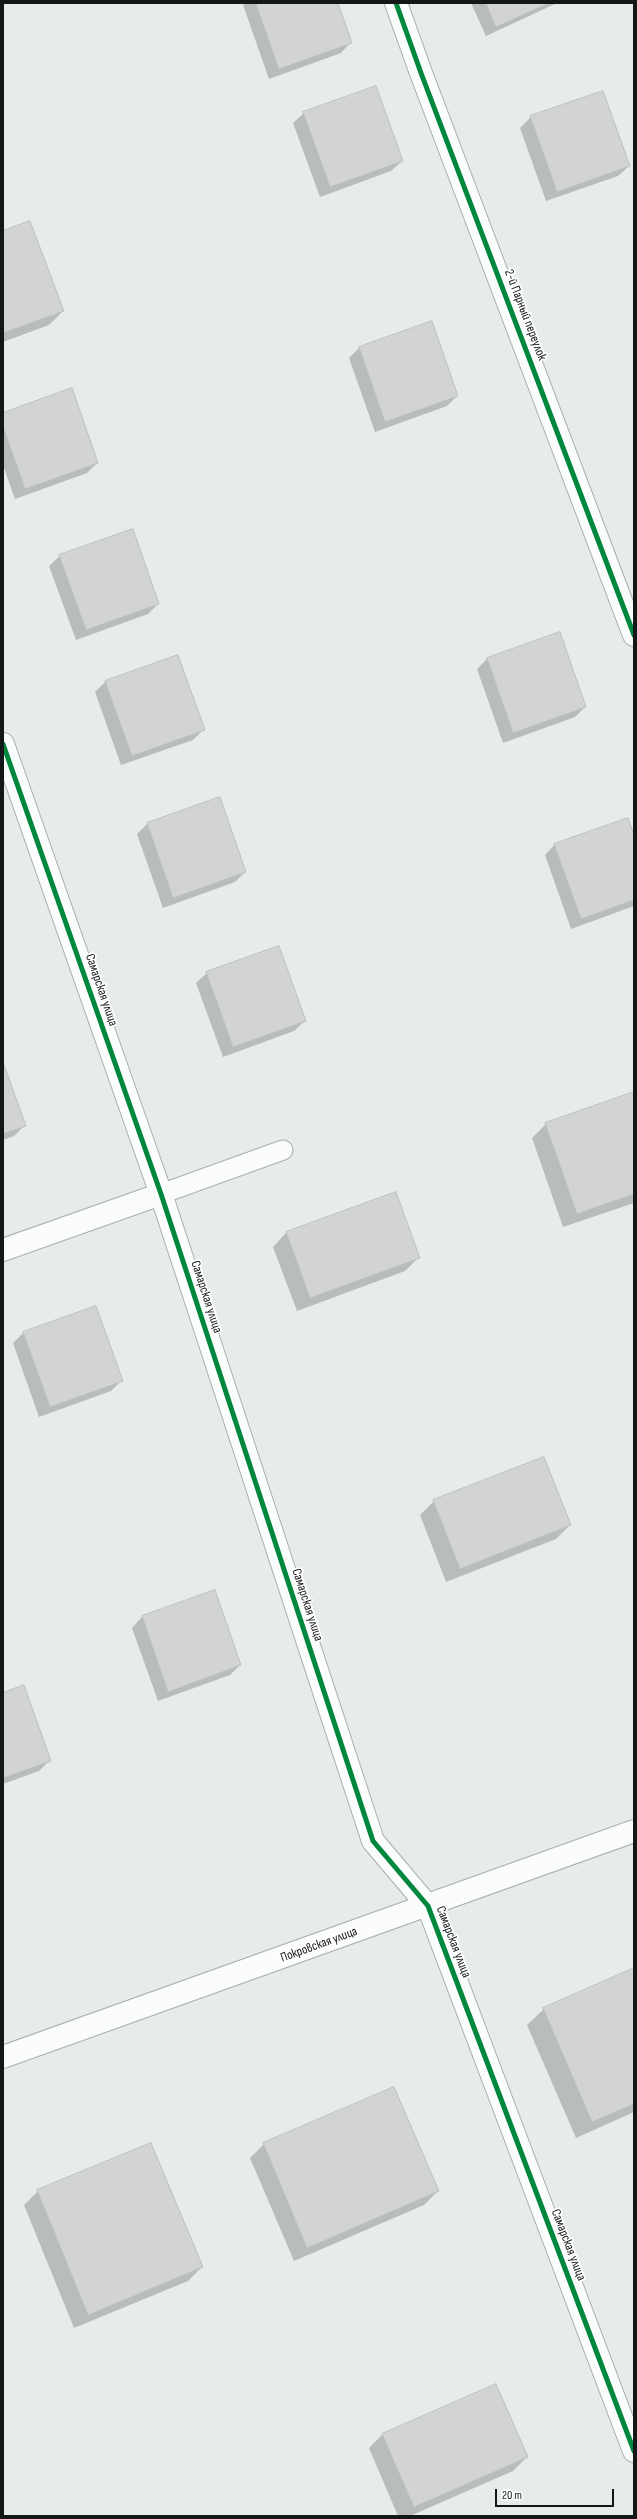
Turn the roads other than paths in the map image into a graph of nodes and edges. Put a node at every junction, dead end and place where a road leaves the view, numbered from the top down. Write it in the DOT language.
graph roads {
  1 [pos="396,3"];
  2 [pos="634,635"];
  3 [pos="3,744"];
  4 [pos="283,1150"];
  5 [pos="161,1194"];
  6 [pos="3,1250"];
  7 [pos="634,1831"];
  8 [pos="428,1906"];
  9 [pos="3,2057"];
  10 [pos="634,2451"];
  1 -- 2 [label="street, 2-й Парный переулок"];
  3 -- 5 [label="street, Самарская улица"];
  4 -- 5 [label="lane"];
  5 -- 6 [label="street"];
  5 -- 8 [label="street, Самарская улица"];
  7 -- 8 [label="street, Покровская улица"];
  8 -- 9 [label="street, Покровская улица"];
  8 -- 10 [label="street, Самарская улица"];
}
